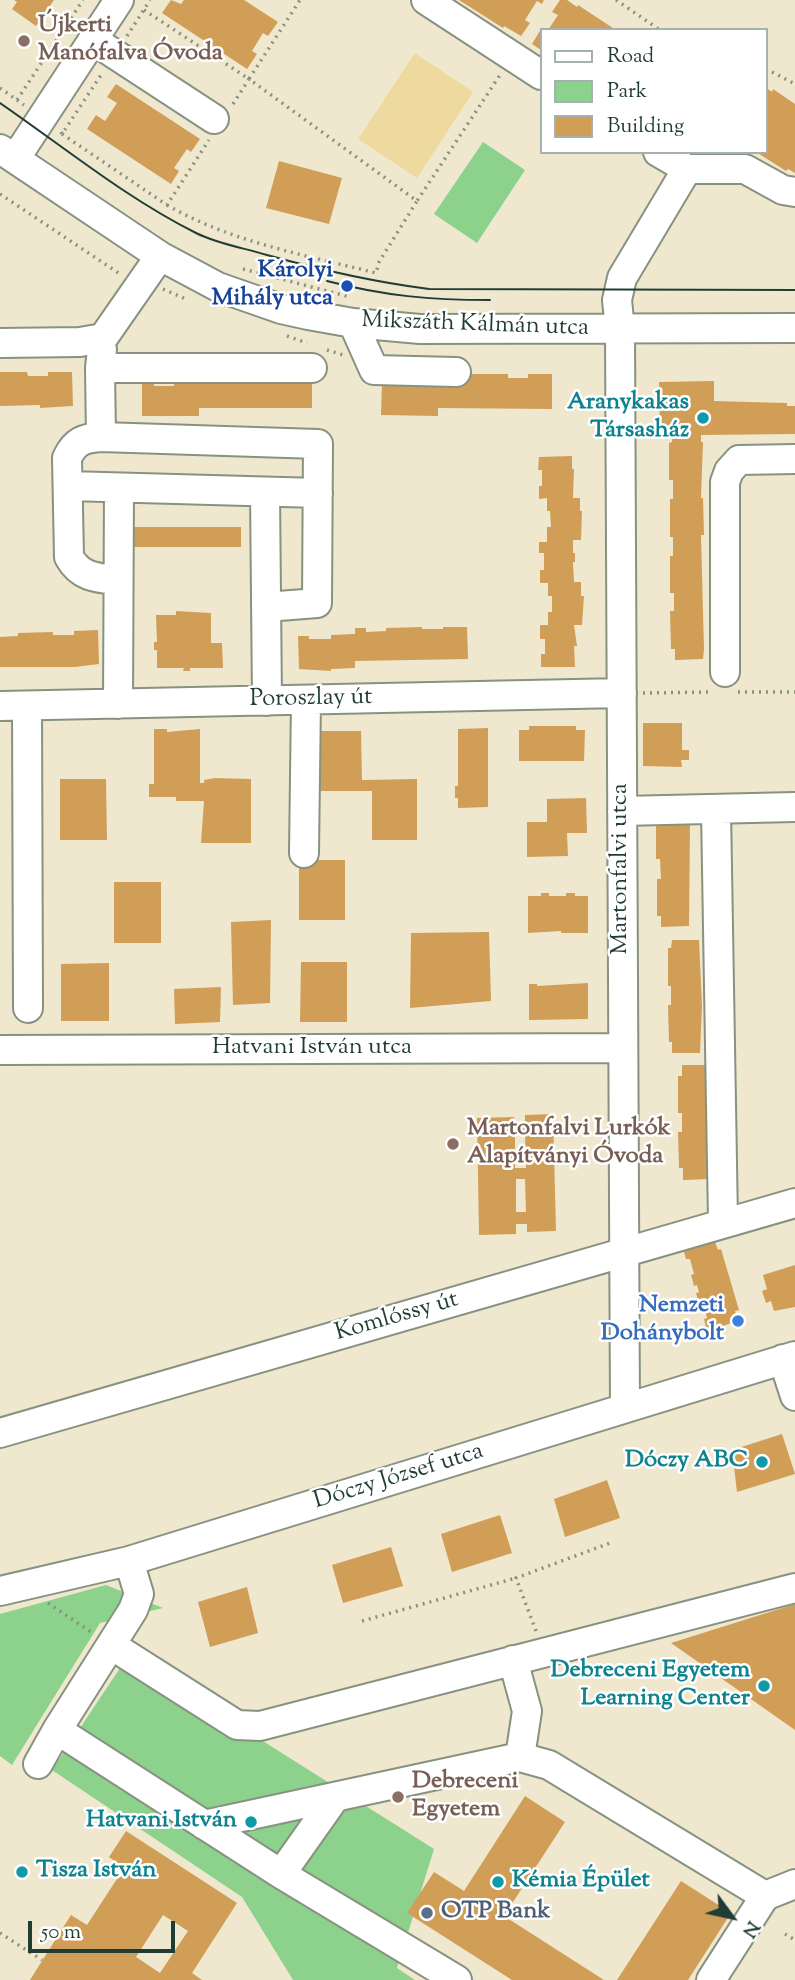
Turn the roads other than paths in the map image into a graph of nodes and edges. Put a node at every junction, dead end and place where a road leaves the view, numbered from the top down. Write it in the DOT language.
graph roads {
  1 [pos="426,0"];
  2 [pos="131,5"];
  3 [pos="93,40"];
  4 [pos="540,74"];
  5 [pos="217,123"];
  6 [pos="8,154"];
  7 [pos="661,154"];
  8 [pos="687,169"];
  9 [pos="795,192"];
  10 [pos="160,257"];
  11 [pos="353,310"];
  12 [pos="795,328"];
  13 [pos="620,330"];
  14 [pos="103,338"];
  15 [pos="0,342"];
  16 [pos="100,368"];
  17 [pos="312,368"];
  18 [pos="456,372"];
  19 [pos="101,437"];
  20 [pos="795,459"];
  21 [pos="68,486"];
  22 [pos="119,488"];
  23 [pos="265,492"];
  24 [pos="318,493"];
  25 [pos="117,580"];
  26 [pos="266,607"];
  27 [pos="723,686"];
  28 [pos="622,693"];
  29 [pos="306,700"];
  30 [pos="267,701"];
  31 [pos="118,704"];
  32 [pos="13,706"];
  33 [pos="795,807"];
  34 [pos="716,809"];
  35 [pos="622,811"];
  36 [pos="304,853"];
  37 [pos="28,1008"];
  38 [pos="623,1048"];
  39 [pos="0,1050"];
  40 [pos="795,1203"];
  41 [pos="723,1222"];
  42 [pos="624,1251"];
  43 [pos="789,1357"];
  44 [pos="795,1395"];
  45 [pos="625,1408"];
  46 [pos="0,1433"];
  47 [pos="130,1561"];
  48 [pos="795,1588"];
  49 [pos="0,1591"];
  50 [pos="111,1645"];
  51 [pos="513,1660"];
  52 [pos="57,1730"];
  53 [pos="520,1757"];
  54 [pos="38,1764"];
  55 [pos="334,1799"];
  56 [pos="204,1825"];
  57 [pos="281,1874"];
  58 [pos="795,1884"];
  59 [pos="765,1896"];
  60 [pos="457,1980"];
  61 [pos="711,1980"];
  1 -- 4 [label="street"];
  2 -- 3 [label="street"];
  3 -- 5 [label="street"];
  3 -- 6 [label="street"];
  6 -- 10 [label="street, Mikszáth Kálmán utca"];
  7 -- 8 [label="street"];
  8 -- 9 [label="street"];
  8 -- 13 [label="street, Martonfalvi utca"];
  10 -- 11 [label="street, Mikszáth Kálmán utca"];
  10 -- 14 [label="street"];
  11 -- 13 [label="street, Mikszáth Kálmán utca"];
  11 -- 18 [label="street"];
  12 -- 13 [label="street, Mikszáth Kálmán utca"];
  13 -- 28 [label="street, Martonfalvi utca"];
  14 -- 15 [label="street"];
  14 -- 16 [label="street"];
  16 -- 17 [label="street"];
  16 -- 19 [label="street"];
  19 -- 21 [label="street"];
  19 -- 24 [label="street"];
  20 -- 27 [label="street"];
  21 -- 22 [label="street"];
  21 -- 25 [label="street"];
  22 -- 23 [label="street"];
  22 -- 25 [label="street"];
  23 -- 24 [label="street"];
  23 -- 26 [label="street"];
  24 -- 26 [label="street"];
  25 -- 31 [label="street"];
  26 -- 30 [label="street"];
  28 -- 29 [label="street, Poroszlay út"];
  28 -- 35 [label="street, Martonfalvi utca"];
  29 -- 30 [label="street, Poroszlay út"];
  29 -- 36 [label="street"];
  30 -- 31 [label="street, Poroszlay út"];
  31 -- 32 [label="street, Poroszlay út"];
  32 -- 37 [label="street"];
  33 -- 34 [label="street"];
  34 -- 35 [label="street"];
  34 -- 41 [label="street"];
  35 -- 38 [label="street, Martonfalvi utca"];
  38 -- 39 [label="street, Hatvani István utca"];
  38 -- 42 [label="street, Martonfalvi utca"];
  40 -- 41 [label="street, Komlóssy út"];
  41 -- 42 [label="street, Komlóssy út"];
  42 -- 45 [label="street, Martonfalvi utca"];
  42 -- 46 [label="street, Komlóssy út"];
  43 -- 44 [label="street"];
  43 -- 45 [label="street, Dóczy József utca"];
  45 -- 47 [label="street, Dóczy József utca"];
  47 -- 49 [label="street, Dóczy József utca"];
  47 -- 50 [label="street"];
  48 -- 51 [label="street"];
  50 -- 51 [label="street"];
  50 -- 52 [label="street"];
  51 -- 53 [label="street"];
  52 -- 54 [label="street"];
  52 -- 56 [label="street"];
  53 -- 55 [label="street"];
  53 -- 59 [label="street"];
  55 -- 56 [label="street"];
  55 -- 57 [label="street"];
  56 -- 57 [label="street"];
  57 -- 60 [label="street"];
  58 -- 59 [label="street"];
  59 -- 61 [label="street"];
}
